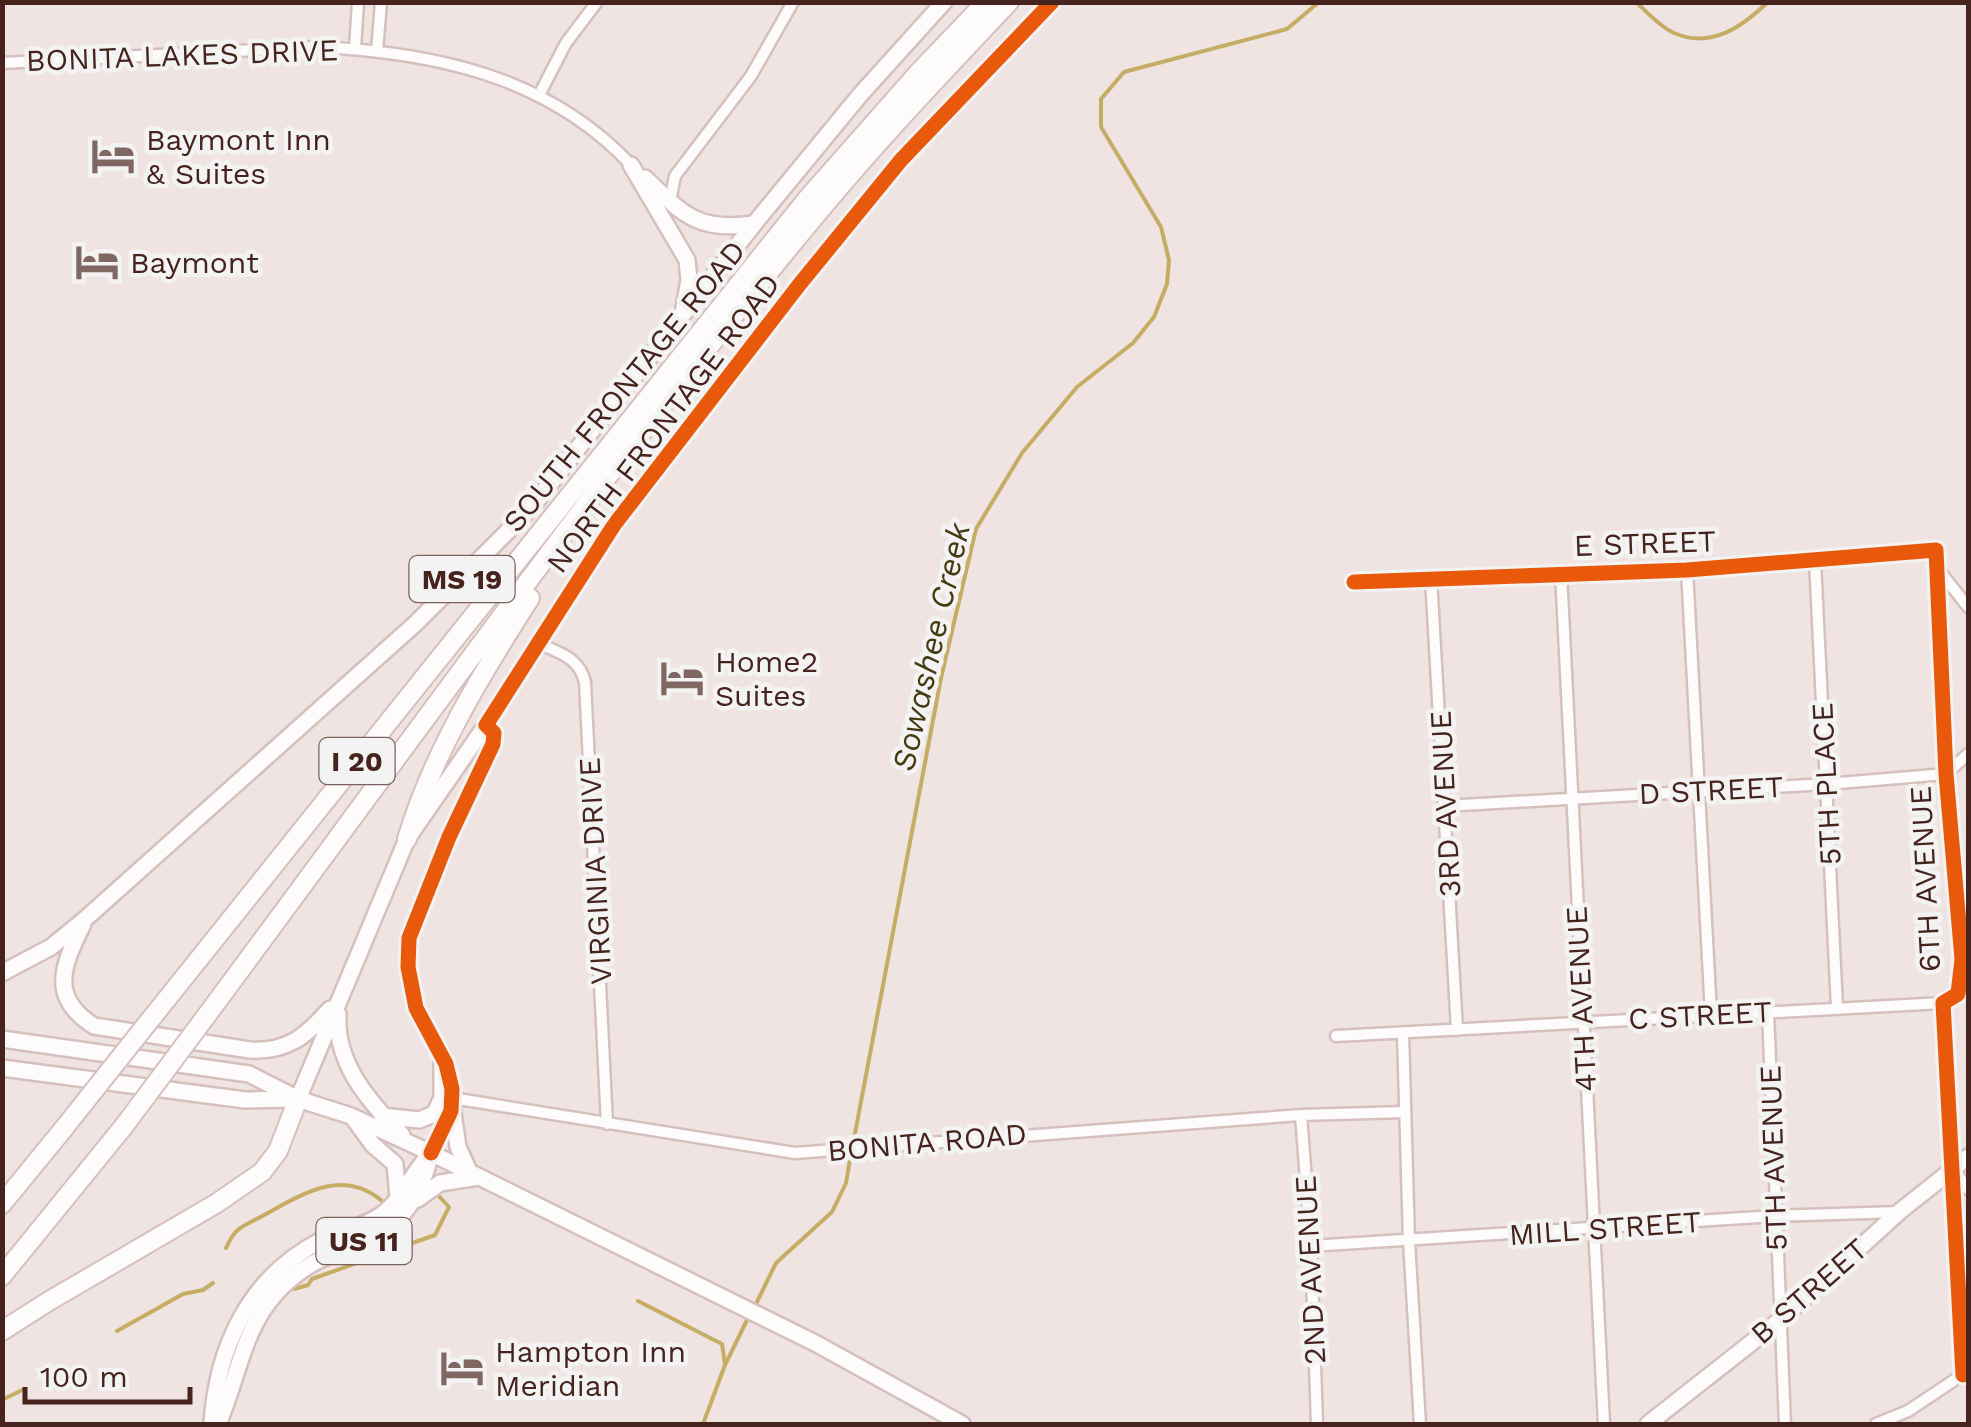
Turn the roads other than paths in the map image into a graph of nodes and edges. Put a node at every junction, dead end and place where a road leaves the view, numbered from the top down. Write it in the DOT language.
graph roads {
  1 [pos="358,2"];
  2 [pos="381,2"];
  3 [pos="597,2"];
  4 [pos="794,2"];
  5 [pos="944,2"];
  6 [pos="986,2"];
  7 [pos="1009,2"];
  8 [pos="1052,2"];
  9 [pos="355,48"];
  10 [pos="377,51"];
  11 [pos="2,63"];
  12 [pos="539,95"];
  13 [pos="631,165"];
  14 [pos="670,201"];
  15 [pos="754,224"];
  16 [pos="682,313"];
  17 [pos="557,544"];
  18 [pos="1936,550"];
  19 [pos="1815,561"];
  20 [pos="1938,568"];
  21 [pos="1687,570"];
  22 [pos="1560,573"];
  23 [pos="1432,578"];
  24 [pos="1354,582"];
  25 [pos="1968,606"];
  26 [pos="538,643"];
  27 [pos="486,725"];
  28 [pos="1968,754"];
  29 [pos="1946,774"];
  30 [pos="1827,784"];
  31 [pos="1699,791"];
  32 [pos="1572,798"];
  33 [pos="1445,806"];
  34 [pos="407,839"];
  35 [pos="84,920"];
  36 [pos="1965,956"];
  37 [pos="2,972"];
  38 [pos="338,1000"];
  39 [pos="1943,1003"];
  40 [pos="1837,1006"];
  41 [pos="1768,1012"];
  42 [pos="1711,1014"];
  43 [pos="1582,1022"];
  44 [pos="1457,1030"];
  45 [pos="1403,1033"];
  46 [pos="1336,1036"];
  47 [pos="2,1040"];
  48 [pos="442,1054"];
  49 [pos="2,1068"];
  50 [pos="298,1099"];
  51 [pos="452,1102"];
  52 [pos="1406,1112"];
  53 [pos="344,1114"];
  54 [pos="1301,1115"];
  55 [pos="383,1116"];
  56 [pos="608,1124"];
  57 [pos="408,1141"];
  58 [pos="431,1152"];
  59 [pos="1968,1157"];
  60 [pos="1954,1169"];
  61 [pos="474,1174"];
  62 [pos="1968,1188"];
  63 [pos="405,1202"];
  64 [pos="2,1204"];
  65 [pos="1899,1212"];
  66 [pos="1774,1216"];
  67 [pos="1593,1230"];
  68 [pos="1408,1241"];
  69 [pos="1311,1246"];
  70 [pos="2,1276"];
  71 [pos="1778,1320"];
  72 [pos="2,1332"];
  73 [pos="1966,1373"];
  74 [pos="215,1424"];
  75 [pos="962,1424"];
  76 [pos="1317,1424"];
  77 [pos="1420,1424"];
  78 [pos="1604,1424"];
  79 [pos="1648,1424"];
  80 [pos="1785,1424"];
  81 [pos="1876,1424"];
  1 -- 9 [label="street"];
  2 -- 10 [label="street"];
  3 -- 12 [label="street"];
  4 -- 14 [label="street"];
  5 -- 15 [label="main road, SOUTH FRONTAGE ROAD / MS 19"];
  6 -- 64 [label="highway, I 20, bridge"];
  7 -- 17 [label="highway, I 20"];
  8 -- 26 [label="street, NORTH FRONTAGE ROAD"];
  9 -- 10 [label="street, BONITA LAKES DRIVE"];
  9 -- 11 [label="street, BONITA LAKES DRIVE"];
  10 -- 12 [label="street, BONITA LAKES DRIVE"];
  12 -- 13 [label="street, BONITA LAKES DRIVE"];
  13 -- 14 [label="main road"];
  13 -- 16 [label="main road"];
  14 -- 15 [label="main road"];
  15 -- 16 [label="main road, SOUTH FRONTAGE ROAD / MS 19"];
  16 -- 35 [label="main road, SOUTH FRONTAGE ROAD / MS 19"];
  17 -- 34 [label="highway"];
  17 -- 70 [label="highway, I 20, bridge"];
  18 -- 19 [label="street, E STREET"];
  18 -- 20 [label="street, 6TH AVENUE"];
  19 -- 21 [label="street, E STREET"];
  19 -- 30 [label="street, 5TH PLACE"];
  20 -- 25 [label="street"];
  20 -- 29 [label="street, 6TH AVENUE"];
  21 -- 22 [label="street, E STREET"];
  21 -- 31 [label="street"];
  22 -- 23 [label="street, E STREET"];
  22 -- 32 [label="street, 4TH AVENUE"];
  23 -- 24 [label="street, E STREET"];
  23 -- 33 [label="street, 3RD AVENUE"];
  26 -- 27 [label="street, NORTH FRONTAGE ROAD"];
  26 -- 56 [label="street, VIRGINIA DRIVE"];
  27 -- 34 [label="main road"];
  27 -- 48 [label="street, NORTH FRONTAGE ROAD"];
  28 -- 29 [label="street"];
  29 -- 30 [label="street, D STREET"];
  29 -- 36 [label="street, 6TH AVENUE"];
  30 -- 31 [label="street, D STREET"];
  30 -- 40 [label="street, 5TH PLACE"];
  31 -- 32 [label="street, D STREET"];
  31 -- 42 [label="street"];
  32 -- 33 [label="street, D STREET"];
  32 -- 43 [label="street, 4TH AVENUE"];
  33 -- 44 [label="street, 3RD AVENUE"];
  34 -- 38 [label="main road"];
  35 -- 37 [label="main road, SOUTH FRONTAGE ROAD / MS 19"];
  35 -- 38 [label="main road"];
  36 -- 39 [label="street, 6TH AVENUE"];
  38 -- 50 [label="main road"];
  38 -- 55 [label="main road"];
  39 -- 40 [label="street, C STREET"];
  39 -- 60 [label="street, 6TH AVENUE"];
  40 -- 41 [label="street, C STREET"];
  41 -- 42 [label="street, C STREET"];
  41 -- 66 [label="street, 5TH AVENUE"];
  42 -- 43 [label="street, C STREET"];
  43 -- 44 [label="street, C STREET"];
  43 -- 67 [label="street, 4TH AVENUE"];
  44 -- 45 [label="street, C STREET"];
  45 -- 46 [label="street, C STREET"];
  45 -- 52 [label="street"];
  47 -- 50 [label="main road"];
  48 -- 51 [label="street, NORTH FRONTAGE ROAD"];
  48 -- 55 [label="main road"];
  49 -- 50 [label="main road"];
  50 -- 53 [label="main road"];
  50 -- 72 [label="highway"];
  51 -- 56 [label="street, BONITA ROAD"];
  51 -- 58 [label="street"];
  51 -- 61 [label="main road"];
  52 -- 54 [label="street, BONITA ROAD"];
  52 -- 68 [label="street"];
  53 -- 55 [label="main road"];
  53 -- 57 [label="main road"];
  53 -- 63 [label="main road"];
  54 -- 56 [label="street, BONITA ROAD"];
  54 -- 69 [label="street, 2ND AVENUE"];
  55 -- 57 [label="main road"];
  57 -- 58 [label="main road"];
  58 -- 61 [label="main road"];
  58 -- 63 [label="main road, US 11"];
  59 -- 60 [label="main road, B STREET"];
  60 -- 62 [label="street"];
  60 -- 65 [label="main road, B STREET"];
  60 -- 73 [label="street, 6TH AVENUE"];
  61 -- 63 [label="main road"];
  61 -- 75 [label="main road"];
  63 -- 74 [label="main road, US 11"];
  65 -- 66 [label="street, MILL STREET"];
  65 -- 71 [label="main road, B STREET"];
  66 -- 67 [label="street, MILL STREET"];
  66 -- 71 [label="street, 5TH AVENUE"];
  67 -- 68 [label="street, MILL STREET"];
  67 -- 78 [label="street, 4TH AVENUE"];
  68 -- 69 [label="street, MILL STREET"];
  68 -- 77 [label="street"];
  69 -- 76 [label="street, 2ND AVENUE"];
  71 -- 79 [label="main road, B STREET"];
  71 -- 80 [label="street, 5TH AVENUE"];
  73 -- 81 [label="street"];
}
